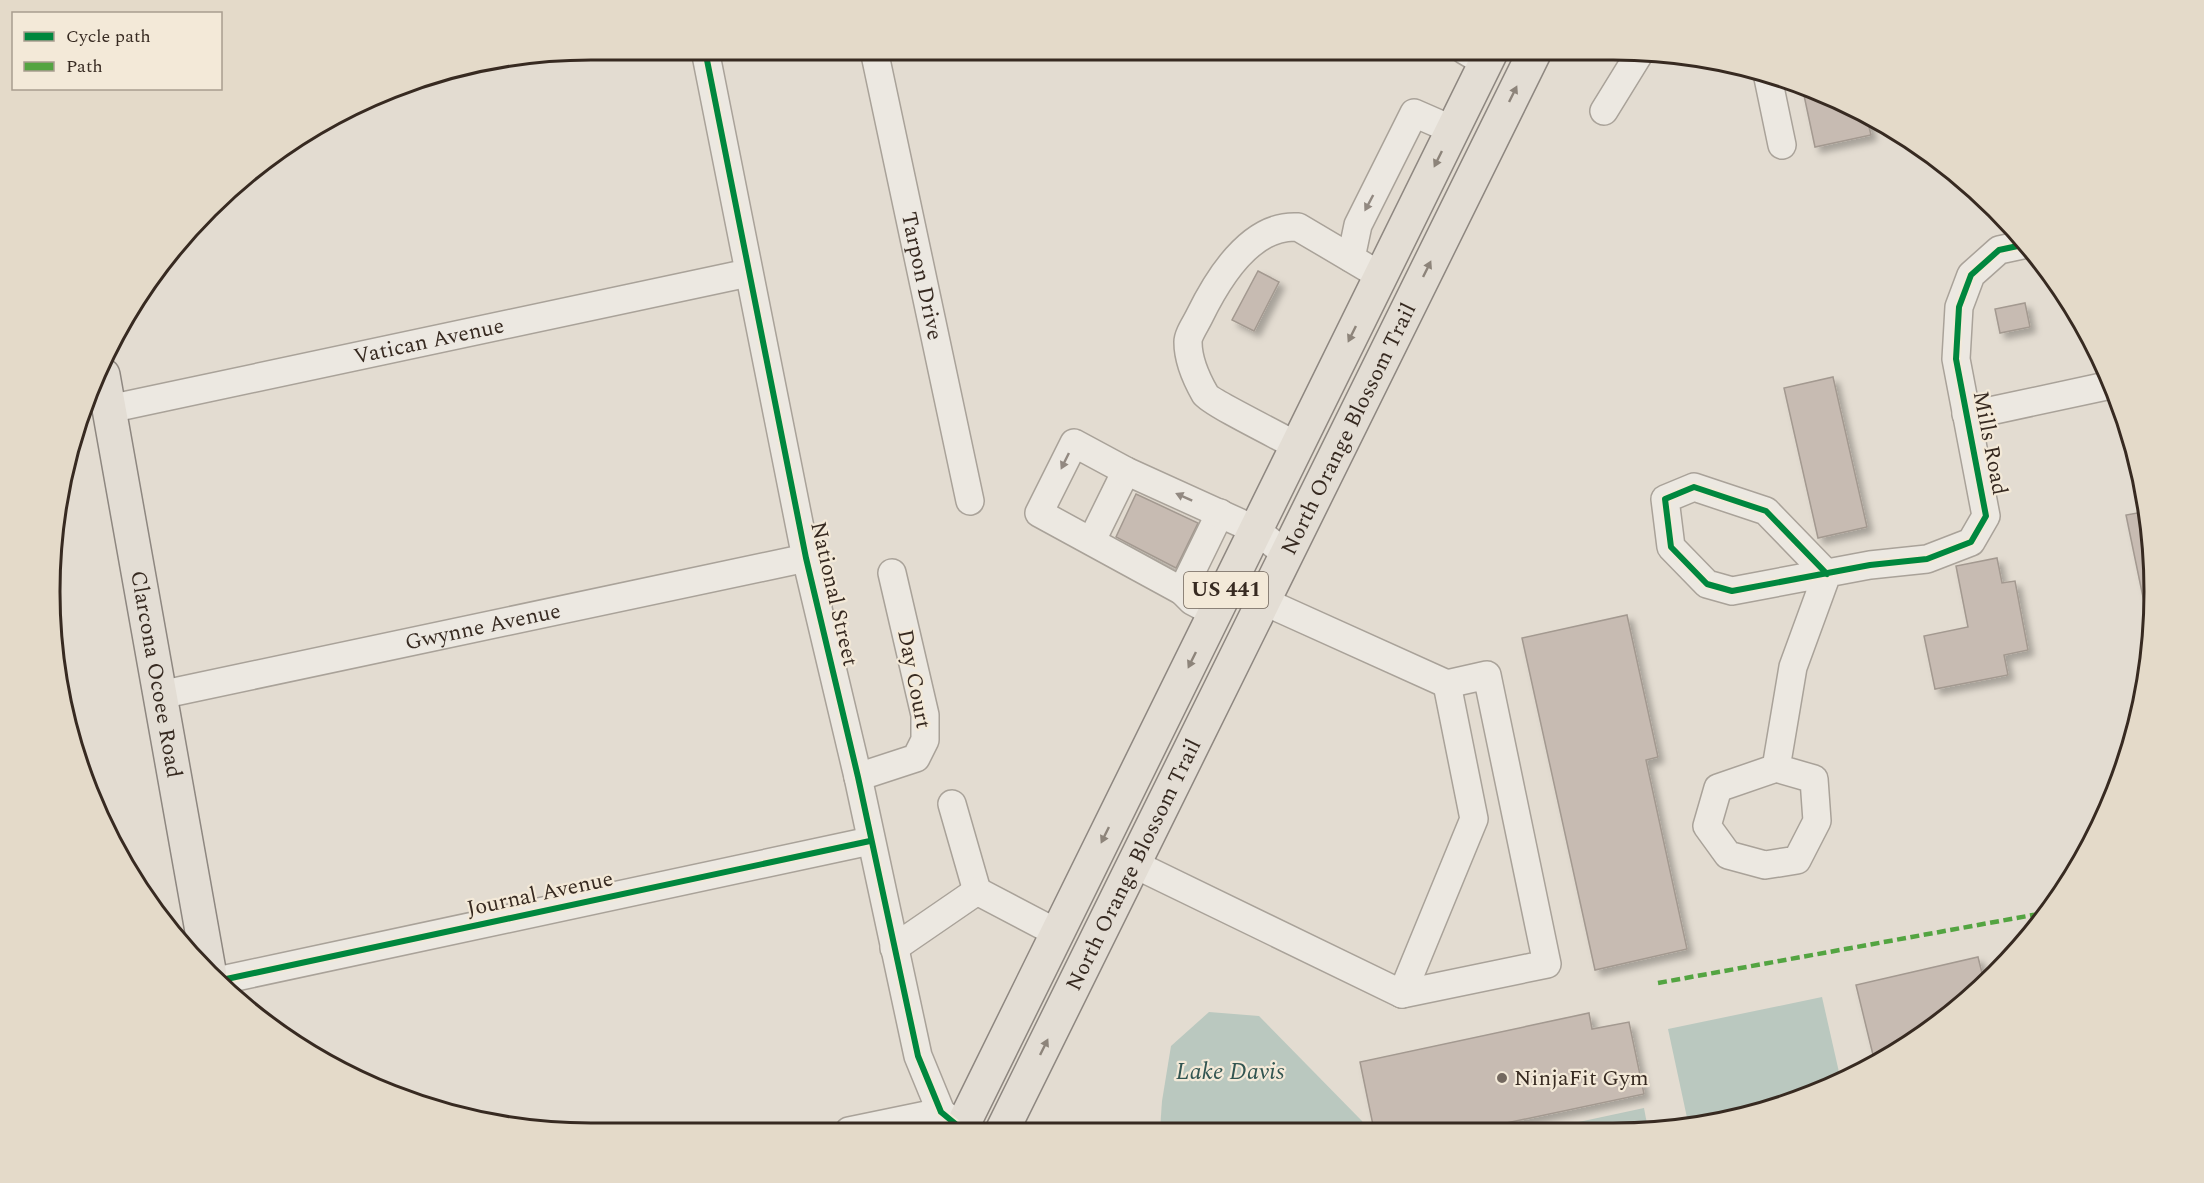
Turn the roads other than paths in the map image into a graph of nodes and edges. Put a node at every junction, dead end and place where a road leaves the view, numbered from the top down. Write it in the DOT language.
graph roads {
  1 [pos="707,60"];
  2 [pos="876,60"];
  3 [pos="1479,60"];
  4 [pos="1531,60"];
  5 [pos="1635,61"];
  6 [pos="1769,84"];
  7 [pos="1604,111"];
  8 [pos="1453,130"];
  9 [pos="1782,146"];
  10 [pos="2016,246"];
  11 [pos="1351,258"];
  12 [pos="748,273"];
  13 [pos="1381,276"];
  14 [pos="104,380"];
  15 [pos="2103,387"];
  16 [pos="109,409"];
  17 [pos="1966,414"];
  18 [pos="1297,446"];
  19 [pos="1126,471"];
  20 [pos="970,501"];
  21 [pos="1220,513"];
  22 [pos="1256,530"];
  23 [pos="1092,540"];
  24 [pos="1286,554"];
  25 [pos="806,558"];
  26 [pos="892,573"];
  27 [pos="1827,574"];
  28 [pos="1182,591"];
  29 [pos="1263,601"];
  30 [pos="1215,613"];
  31 [pos="1447,684"];
  32 [pos="160,695"];
  33 [pos="1776,768"];
  34 [pos="858,777"];
  35 [pos="952,804"];
  36 [pos="870,841"];
  37 [pos="1134,864"];
  38 [pos="977,891"];
  39 [pos="1057,933"];
  40 [pos="894,948"];
  41 [pos="207,957"];
  42 [pos="228,979"];
  43 [pos="1402,994"];
  44 [pos="954,1123"];
  45 [pos="958,1123"];
  46 [pos="1006,1123"];
  1 -- 12 [label="street, National Street"];
  2 -- 20 [label="street, Tarpon Drive"];
  3 -- 8 [label="main road, North Orange Blossom Trail / US 441"];
  24 -- 4 [label="main road, North Orange Blossom Trail / US 441, one-way"];
  5 -- 7 [label="street"];
  6 -- 9 [label="street"];
  8 -- 11 [label="street, one-way"];
  8 -- 13 [label="main road, North Orange Blossom Trail / US 441, one-way"];
  10 -- 17 [label="street, Mills Road"];
  11 -- 13 [label="street"];
  11 -- 18 [label="street"];
  12 -- 16 [label="street, Vatican Avenue"];
  12 -- 25 [label="street, National Street"];
  13 -- 18 [label="main road, North Orange Blossom Trail / US 441, one-way"];
  14 -- 16 [label="main road, Clarcona Ocoee Road"];
  15 -- 17 [label="street"];
  16 -- 32 [label="main road, Clarcona Ocoee Road"];
  17 -- 27 [label="street, Mills Road"];
  18 -- 22 [label="main road, North Orange Blossom Trail / US 441"];
  21 -- 19 [label="street, one-way"];
  19 -- 23 [label="street"];
  19 -- 23 [label="street, one-way"];
  21 -- 22 [label="street"];
  21 -- 28 [label="street"];
  22 -- 24 [label="street"];
  22 -- 30 [label="main road, North Orange Blossom Trail / US 441"];
  23 -- 28 [label="street"];
  24 -- 29 [label="main road, North Orange Blossom Trail / US 441"];
  25 -- 32 [label="street, Gwynne Avenue"];
  25 -- 34 [label="street, National Street"];
  26 -- 34 [label="street, Day Court"];
  27 -- 27 [label="street, Mills Road"];
  27 -- 33 [label="street"];
  28 -- 30 [label="street"];
  29 -- 31 [label="street"];
  29 -- 37 [label="main road, North Orange Blossom Trail / US 441"];
  30 -- 39 [label="main road, North Orange Blossom Trail / US 441, one-way"];
  31 -- 43 [label="street"];
  31 -- 43 [label="street"];
  32 -- 41 [label="main road, Clarcona Ocoee Road"];
  34 -- 36 [label="street, National Street"];
  35 -- 38 [label="street"];
  36 -- 40 [label="street, National Street"];
  36 -- 42 [label="street, Journal Avenue"];
  37 -- 43 [label="street"];
  46 -- 37 [label="main road, North Orange Blossom Trail / US 441, one-way"];
  38 -- 39 [label="street"];
  38 -- 40 [label="street"];
  39 -- 45 [label="main road, North Orange Blossom Trail / US 441"];
  40 -- 44 [label="street, National Street"];
}
